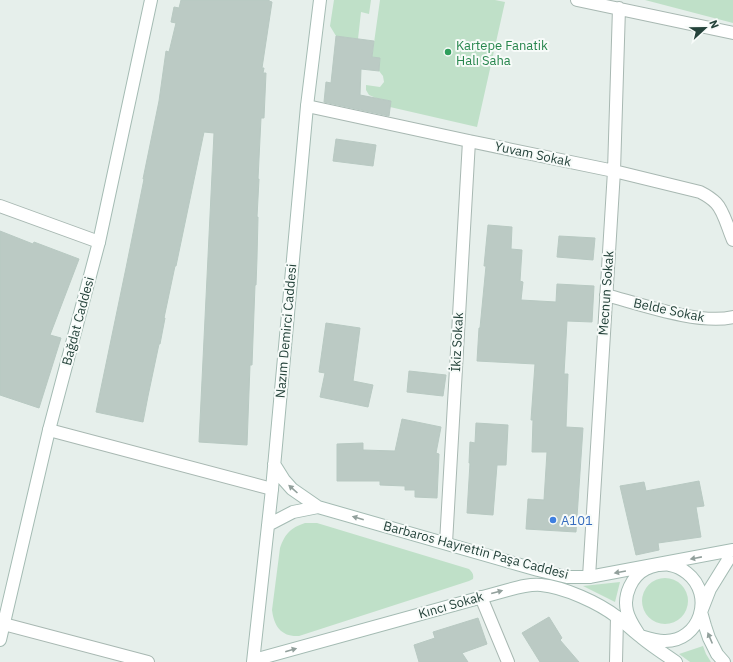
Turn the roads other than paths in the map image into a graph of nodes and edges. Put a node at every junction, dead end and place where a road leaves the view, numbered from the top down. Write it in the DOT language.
graph roads {
  1 [pos="151,0"];
  2 [pos="320,0"];
  3 [pos="577,0"];
  4 [pos="619,8"];
  5 [pos="733,33"];
  6 [pos="307,106"];
  7 [pos="469,141"];
  8 [pos="614,171"];
  9 [pos="0,206"];
  10 [pos="733,240"];
  11 [pos="98,242"];
  12 [pos="606,295"];
  13 [pos="733,316"];
  14 [pos="49,430"];
  15 [pos="274,464"];
  16 [pos="272,490"];
  17 [pos="318,507"];
  18 [pos="268,525"];
  19 [pos="446,543"];
  20 [pos="733,551"];
  21 [pos="658,565"];
  22 [pos="589,577"];
  23 [pos="481,597"];
  24 [pos="701,612"];
  25 [pos="617,617"];
  26 [pos="2,623"];
  27 [pos="640,636"];
  28 [pos="0,640"];
  29 [pos="254,661"];
  30 [pos="148,662"];
  31 [pos="508,662"];
  32 [pos="616,662"];
  33 [pos="676,662"];
  34 [pos="724,662"];
  1 -- 11 [label="main road, Bağdat Caddesi"];
  2 -- 6 [label="main road, Nazım Demirci Caddesi"];
  3 -- 4 [label="main road"];
  4 -- 5 [label="main road"];
  4 -- 8 [label="main road, Mecnun Sokak"];
  6 -- 7 [label="main road, Yuvam Sokak"];
  6 -- 15 [label="main road, Nazım Demirci Caddesi"];
  7 -- 8 [label="main road, Yuvam Sokak"];
  7 -- 19 [label="main road, İkiz Sokak"];
  8 -- 10 [label="main road, Yuvam Sokak"];
  8 -- 12 [label="main road, Mecnun Sokak"];
  9 -- 11 [label="main road"];
  11 -- 14 [label="main road, Bağdat Caddesi"];
  12 -- 13 [label="main road, Belde Sokak"];
  12 -- 22 [label="main road, Mecnun Sokak"];
  14 -- 16 [label="main road"];
  14 -- 26 [label="main road, Bağdat Caddesi"];
  15 -- 16 [label="main road, Nazım Demirci Caddesi"];
  17 -- 15 [label="main road, one-way"];
  16 -- 18 [label="main road, Nazım Demirci Caddesi"];
  17 -- 18 [label="main road"];
  19 -- 17 [label="main road, Barbaros Hayrettin Paşa Caddesi, one-way"];
  18 -- 29 [label="main road, Nazım Demirci Caddesi"];
  19 -- 22 [label="main road, Barbaros Hayrettin Paşa Caddesi"];
  20 -- 21 [label="main road, one-way"];
  20 -- 24 [label="main road"];
  21 -- 22 [label="main road, Barbaros Hayrettin Paşa Caddesi, one-way"];
  21 -- 24 [label="main road"];
  21 -- 27 [label="main road"];
  23 -- 25 [label="main road, Kıncı Sokak, one-way"];
  29 -- 23 [label="main road, Kıncı Sokak, one-way"];
  23 -- 31 [label="main road"];
  24 -- 27 [label="main road"];
  34 -- 24 [label="main road, one-way"];
  25 -- 27 [label="main road, Kıncı Sokak"];
  25 -- 32 [label="main road"];
  26 -- 28 [label="main road, Bağdat Caddesi"];
  26 -- 30 [label="main road"];
  27 -- 33 [label="main road, Kıncı Sokak"];
}
